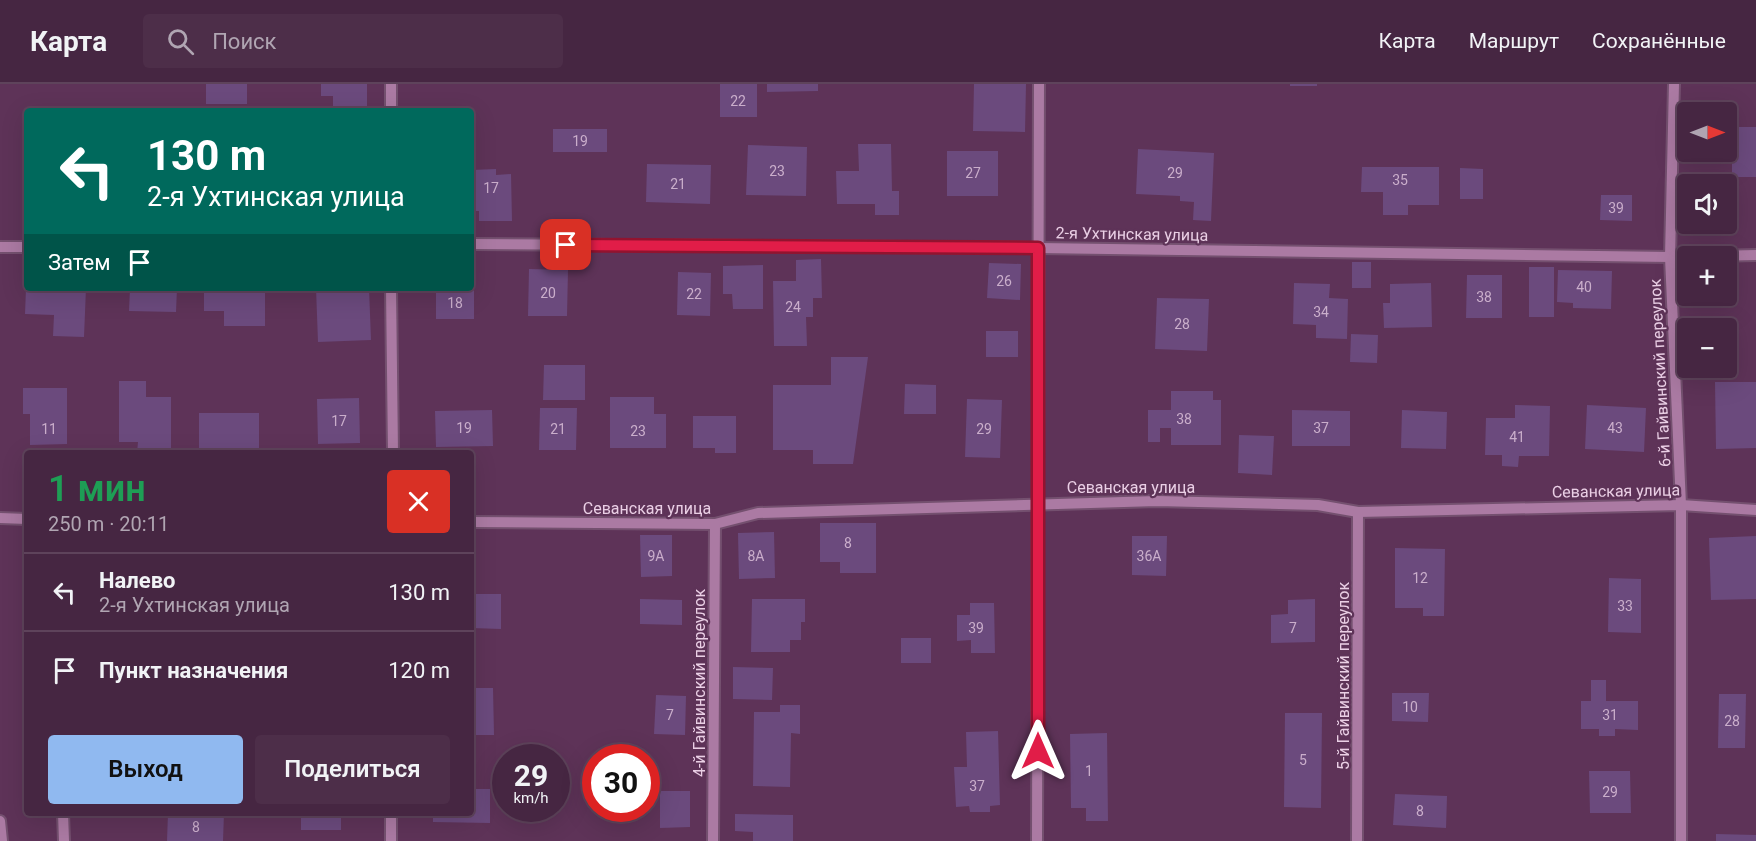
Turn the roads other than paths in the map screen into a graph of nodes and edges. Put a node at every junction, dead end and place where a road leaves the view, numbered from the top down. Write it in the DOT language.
graph roads {
  1 [pos="391,84"];
  2 [pos="1039,84"];
  3 [pos="1674,84"];
  4 [pos="391,108"];
  5 [pos="474,244"];
  6 [pos="0,247"];
  7 [pos="24,247"];
  8 [pos="1038,248"];
  9 [pos="1756,255"];
  10 [pos="1670,256"];
  11 [pos="391,291"];
  12 [pos="393,450"];
  13 [pos="1039,503"];
  14 [pos="1681,505"];
  15 [pos="1756,510"];
  16 [pos="1358,512"];
  17 [pos="0,518"];
  18 [pos="24,519"];
  19 [pos="474,522"];
  20 [pos="715,524"];
  21 [pos="63,816"];
  22 [pos="391,816"];
  23 [pos="0,821"];
  24 [pos="2,841"];
  25 [pos="63,841"];
  26 [pos="391,841"];
  27 [pos="713,841"];
  28 [pos="1037,841"];
  29 [pos="1357,841"];
  30 [pos="1681,841"];
  1 -- 4 [label="street"];
  2 -- 8 [label="street"];
  3 -- 10 [label="street, 6-й Гайвинский переулок"];
  5 -- 8 [label="street, 2-я Ухтинская улица"];
  6 -- 7 [label="street"];
  8 -- 10 [label="street, 2-я Ухтинская улица"];
  8 -- 13 [label="street"];
  9 -- 10 [label="street, 2-я Ухтинская улица"];
  10 -- 14 [label="street, 6-й Гайвинский переулок"];
  11 -- 12 [label="street"];
  13 -- 16 [label="street, Севанская улица"];
  13 -- 20 [label="street, Севанская улица"];
  13 -- 28 [label="street"];
  14 -- 15 [label="street, Севанская улица"];
  14 -- 16 [label="street, Севанская улица"];
  14 -- 30 [label="street, 6-й Гайвинский переулок"];
  16 -- 29 [label="street, 5-й Гайвинский переулок"];
  17 -- 18 [label="street"];
  19 -- 20 [label="street, Севанская улица"];
  20 -- 27 [label="street, 4-й Гайвинский переулок"];
  21 -- 25 [label="street"];
  22 -- 26 [label="street"];
  23 -- 24 [label="street"];
}
